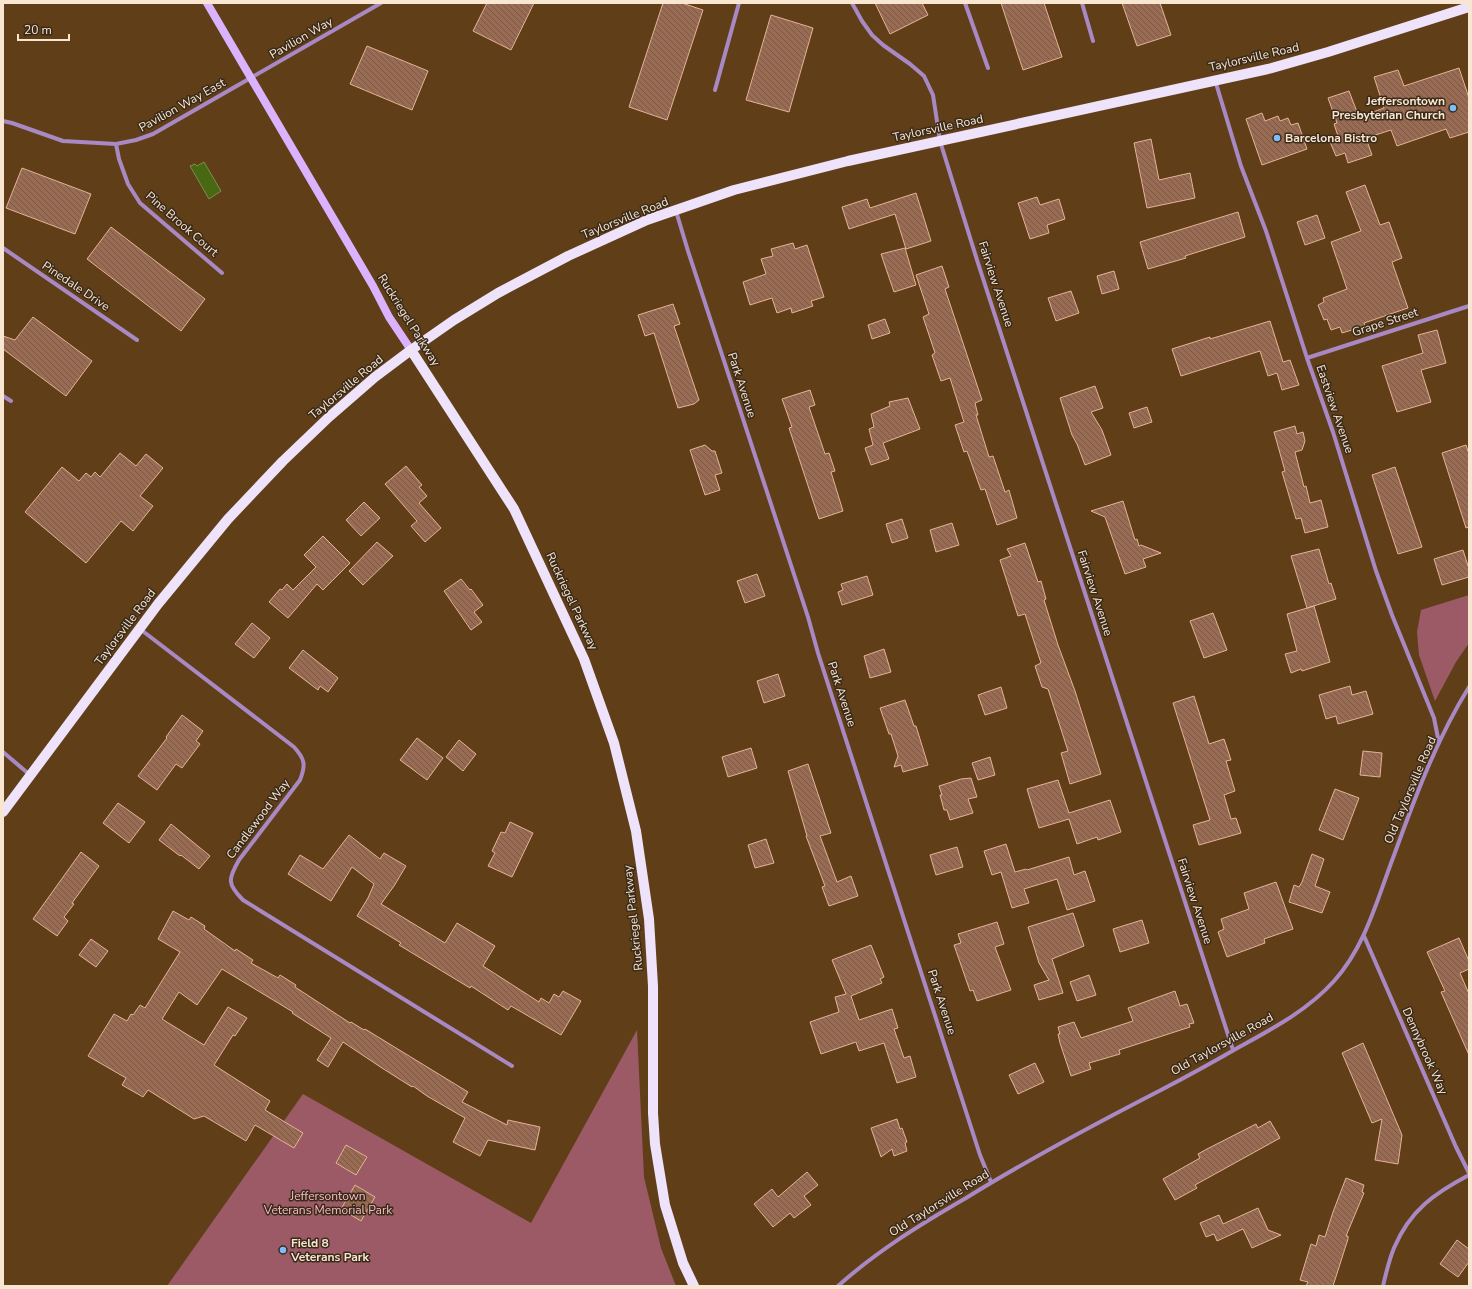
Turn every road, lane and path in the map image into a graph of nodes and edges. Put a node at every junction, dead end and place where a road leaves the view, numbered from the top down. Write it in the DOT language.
graph roads {
  1 [pos="207,3"];
  2 [pos="381,3"];
  3 [pos="739,3"];
  4 [pos="852,3"];
  5 [pos="964,3"];
  6 [pos="1082,3"];
  7 [pos="1469,7"];
  8 [pos="1093,41"];
  9 [pos="988,68"];
  10 [pos="251,77"];
  11 [pos="1215,80"];
  12 [pos="715,90"];
  13 [pos="3,121"];
  14 [pos="940,141"];
  15 [pos="116,144"];
  16 [pos="676,211"];
  17 [pos="3,248"];
  18 [pos="222,273"];
  19 [pos="1469,306"];
  20 [pos="137,340"];
  21 [pos="411,350"];
  22 [pos="1307,358"];
  23 [pos="3,396"];
  24 [pos="10,401"];
  25 [pos="140,629"];
  26 [pos="1469,687"];
  27 [pos="1439,743"];
  28 [pos="3,752"];
  29 [pos="30,775"];
  30 [pos="3,812"];
  31 [pos="1364,936"];
  32 [pos="1233,1050"];
  33 [pos="512,1066"];
  34 [pos="1469,1174"];
  35 [pos="991,1182"];
  36 [pos="694,1286"];
  37 [pos="838,1286"];
  38 [pos="1383,1286"];
  1 -- 10 [label="main road, Ruckriegel Parkway"];
  2 -- 10 [label="street, Pavilion Way"];
  3 -- 12 [label="street"];
  4 -- 14 [label="street, Fairview Avenue"];
  5 -- 9 [label="street"];
  6 -- 8 [label="street"];
  7 -- 11 [label="main road, Taylorsville Road"];
  10 -- 15 [label="street, Pavilion Way East"];
  10 -- 21 [label="main road, Ruckriegel Parkway"];
  11 -- 14 [label="main road, Taylorsville Road"];
  11 -- 22 [label="street, Eastview Avenue"];
  13 -- 15 [label="street, Pavilion Way East"];
  14 -- 16 [label="main road, Taylorsville Road"];
  14 -- 32 [label="street, Fairview Avenue"];
  15 -- 18 [label="street, Pine Brook Court"];
  16 -- 21 [label="main road, Taylorsville Road"];
  16 -- 35 [label="street, Park Avenue"];
  17 -- 20 [label="street, Pinedale Drive"];
  19 -- 22 [label="street, Grape Street"];
  21 -- 25 [label="main road, Taylorsville Road"];
  21 -- 36 [label="main road, Ruckriegel Parkway"];
  22 -- 27 [label="street, Eastview Avenue"];
  23 -- 24 [label="street"];
  25 -- 29 [label="main road, Taylorsville Road"];
  25 -- 33 [label="street, Candlewood Way"];
  26 -- 27 [label="street, Old Taylorsville Road"];
  27 -- 31 [label="street, Old Taylorsville Road"];
  28 -- 29 [label="street"];
  29 -- 30 [label="main road, Taylorsville Road"];
  31 -- 32 [label="street, Old Taylorsville Road"];
  31 -- 34 [label="street, Dennybrook Way"];
  32 -- 35 [label="street, Old Taylorsville Road"];
  34 -- 38 [label="street"];
  35 -- 37 [label="street, Old Taylorsville Road"];
}
